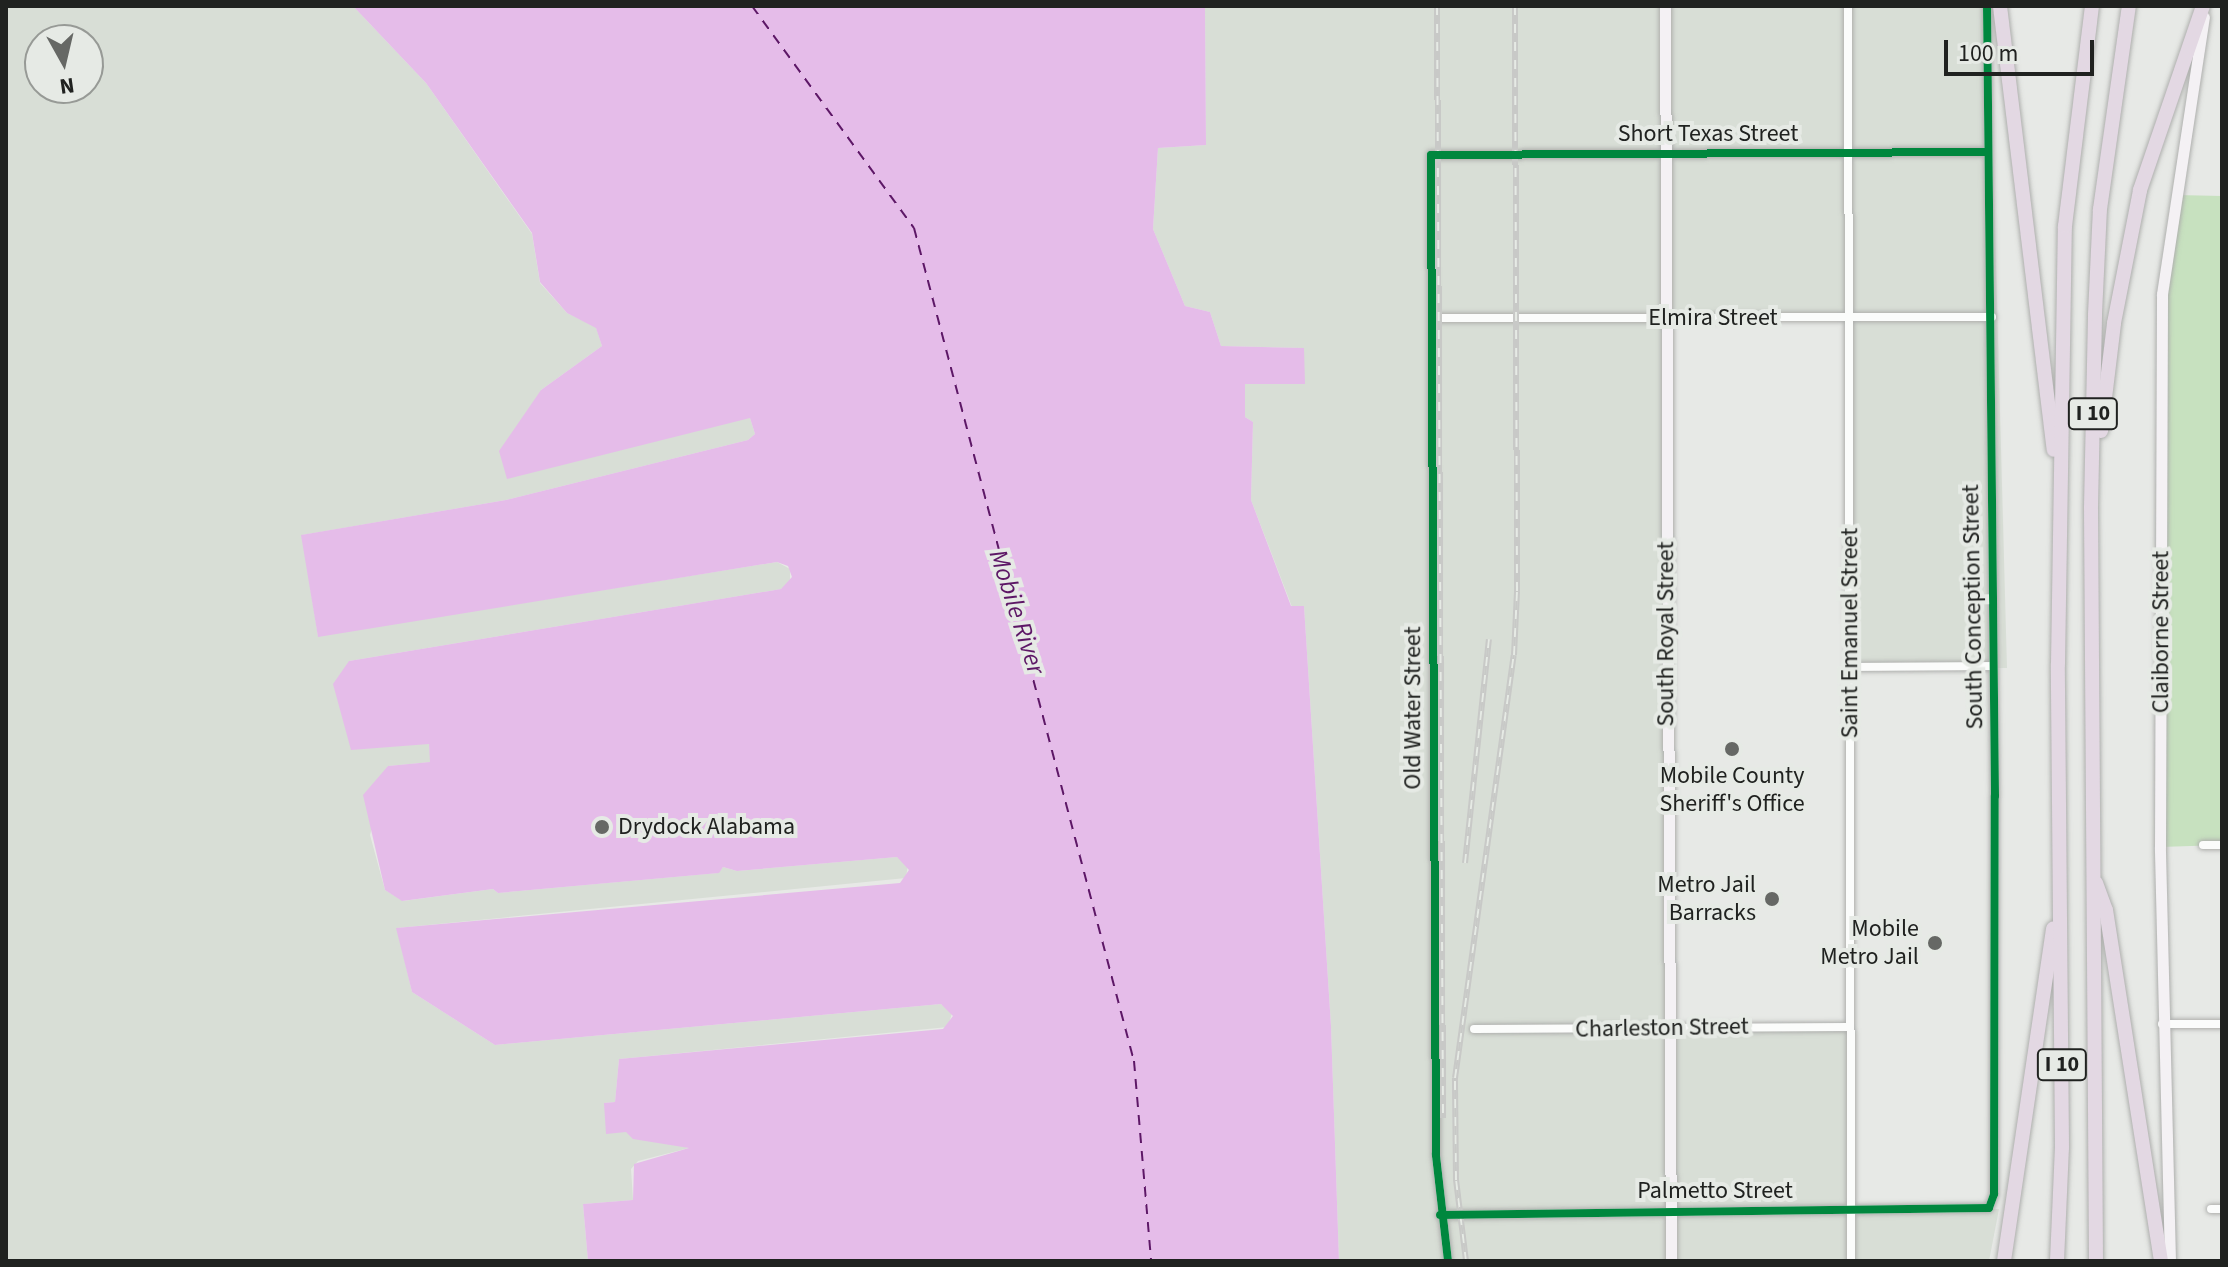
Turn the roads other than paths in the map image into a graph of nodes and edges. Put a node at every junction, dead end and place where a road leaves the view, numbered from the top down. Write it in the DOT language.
graph roads {
  1 [pos="1665,6"];
  2 [pos="1848,6"];
  3 [pos="1987,6"];
  4 [pos="2000,6"];
  5 [pos="2092,6"];
  6 [pos="2129,6"];
  7 [pos="2205,6"];
  8 [pos="1985,152"];
  9 [pos="1848,153"];
  10 [pos="1665,154"];
  11 [pos="1431,155"];
  12 [pos="1992,317"];
  13 [pos="1433,318"];
  14 [pos="1666,318"];
  15 [pos="1848,318"];
  16 [pos="2061,495"];
  17 [pos="2091,507"];
  18 [pos="1993,666"];
  19 [pos="1851,667"];
  20 [pos="2203,845"];
  21 [pos="2222,845"];
  22 [pos="2060,869"];
  23 [pos="2093,874"];
  24 [pos="2162,1024"];
  25 [pos="2222,1024"];
  26 [pos="1850,1027"];
  27 [pos="1669,1028"];
  28 [pos="1474,1029"];
  29 [pos="1989,1208"];
  30 [pos="2211,1209"];
  31 [pos="2222,1209"];
  32 [pos="1851,1210"];
  33 [pos="1671,1211"];
  34 [pos="1440,1215"];
  35 [pos="1448,1261"];
  36 [pos="1671,1261"];
  37 [pos="1851,1261"];
  38 [pos="2004,1261"];
  39 [pos="2057,1261"];
  40 [pos="2096,1261"];
  41 [pos="2161,1261"];
  42 [pos="2170,1261"];
  1 -- 10 [label="street, South Royal Street"];
  2 -- 9 [label="street, Saint Emanuel Street"];
  3 -- 8 [label="street, South Conception Street"];
  4 -- 16 [label="highway"];
  5 -- 16 [label="highway, I 10"];
  6 -- 17 [label="highway, I 10"];
  7 -- 17 [label="highway"];
  7 -- 24 [label="street, Claiborne Street"];
  8 -- 9 [label="street, Short Texas Street"];
  8 -- 12 [label="street, South Conception Street"];
  9 -- 10 [label="street, Short Texas Street"];
  9 -- 15 [label="street, Saint Emanuel Street"];
  10 -- 11 [label="street, Short Texas Street"];
  10 -- 14 [label="street, South Royal Street"];
  11 -- 13 [label="street, Old Water Street"];
  12 -- 15 [label="street, Elmira Street"];
  12 -- 18 [label="street, South Conception Street"];
  13 -- 14 [label="street, Elmira Street"];
  13 -- 34 [label="street, Old Water Street"];
  14 -- 15 [label="street, Elmira Street"];
  14 -- 27 [label="street, South Royal Street"];
  15 -- 19 [label="street, Saint Emanuel Street"];
  16 -- 22 [label="highway, I 10"];
  17 -- 23 [label="highway, I 10"];
  18 -- 19 [label="street"];
  18 -- 29 [label="street, South Conception Street"];
  19 -- 26 [label="street, Saint Emanuel Street"];
  20 -- 21 [label="street"];
  22 -- 38 [label="highway"];
  22 -- 39 [label="highway, I 10"];
  23 -- 40 [label="highway, I 10"];
  23 -- 41 [label="highway"];
  24 -- 25 [label="street"];
  24 -- 42 [label="street, Claiborne Street"];
  26 -- 27 [label="street, Charleston Street"];
  26 -- 32 [label="street, Saint Emanuel Street"];
  27 -- 28 [label="street, Charleston Street"];
  27 -- 33 [label="street, South Royal Street"];
  29 -- 32 [label="street, Palmetto Street"];
  30 -- 31 [label="street"];
  32 -- 33 [label="street, Palmetto Street"];
  32 -- 37 [label="street, Saint Emanuel Street"];
  33 -- 34 [label="street, Palmetto Street"];
  33 -- 36 [label="street, South Royal Street"];
  34 -- 35 [label="street, Old Water Street"];
}
